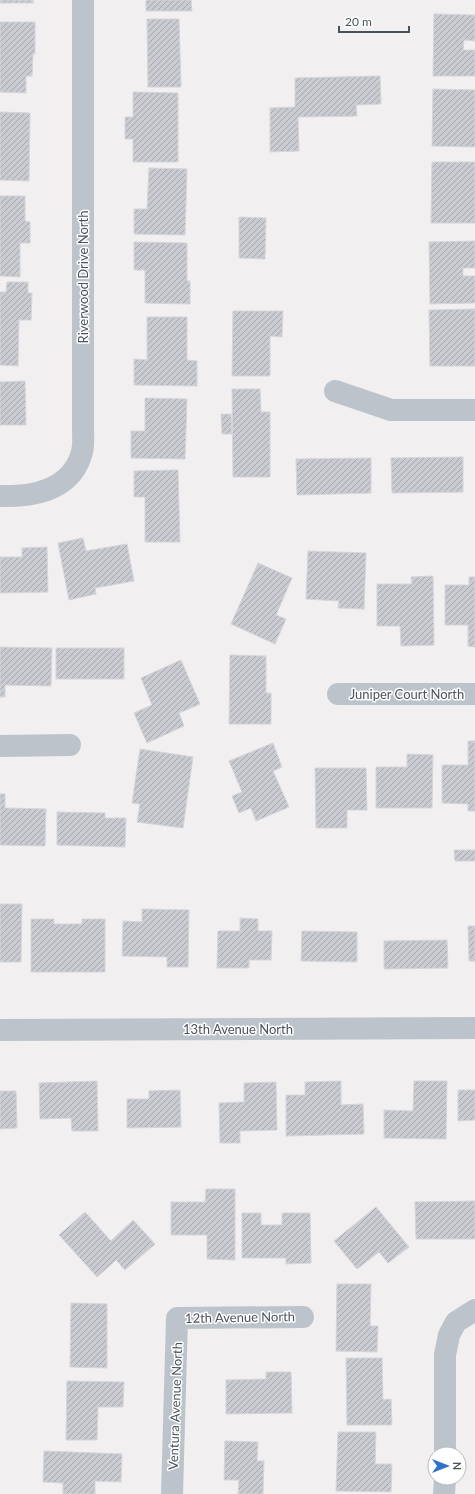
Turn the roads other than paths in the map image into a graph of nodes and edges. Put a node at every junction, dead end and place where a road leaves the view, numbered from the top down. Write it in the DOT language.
graph roads {
  1 [pos="83,0"];
  2 [pos="335,391"];
  3 [pos="475,410"];
  4 [pos="0,496"];
  5 [pos="338,694"];
  6 [pos="475,694"];
  7 [pos="70,745"];
  8 [pos="0,746"];
  9 [pos="475,1028"];
  10 [pos="0,1030"];
  11 [pos="475,1310"];
  12 [pos="303,1316"];
  13 [pos="177,1318"];
  14 [pos="445,1446"];
  15 [pos="172,1494"];
  1 -- 4 [label="street, Riverwood Drive North"];
  2 -- 3 [label="street"];
  5 -- 6 [label="street, Juniper Court North"];
  7 -- 8 [label="street"];
  9 -- 10 [label="street, 13th Avenue North"];
  11 -- 14 [label="street"];
  12 -- 13 [label="street, 12th Avenue North"];
  13 -- 15 [label="street, Ventura Avenue North"];
}
